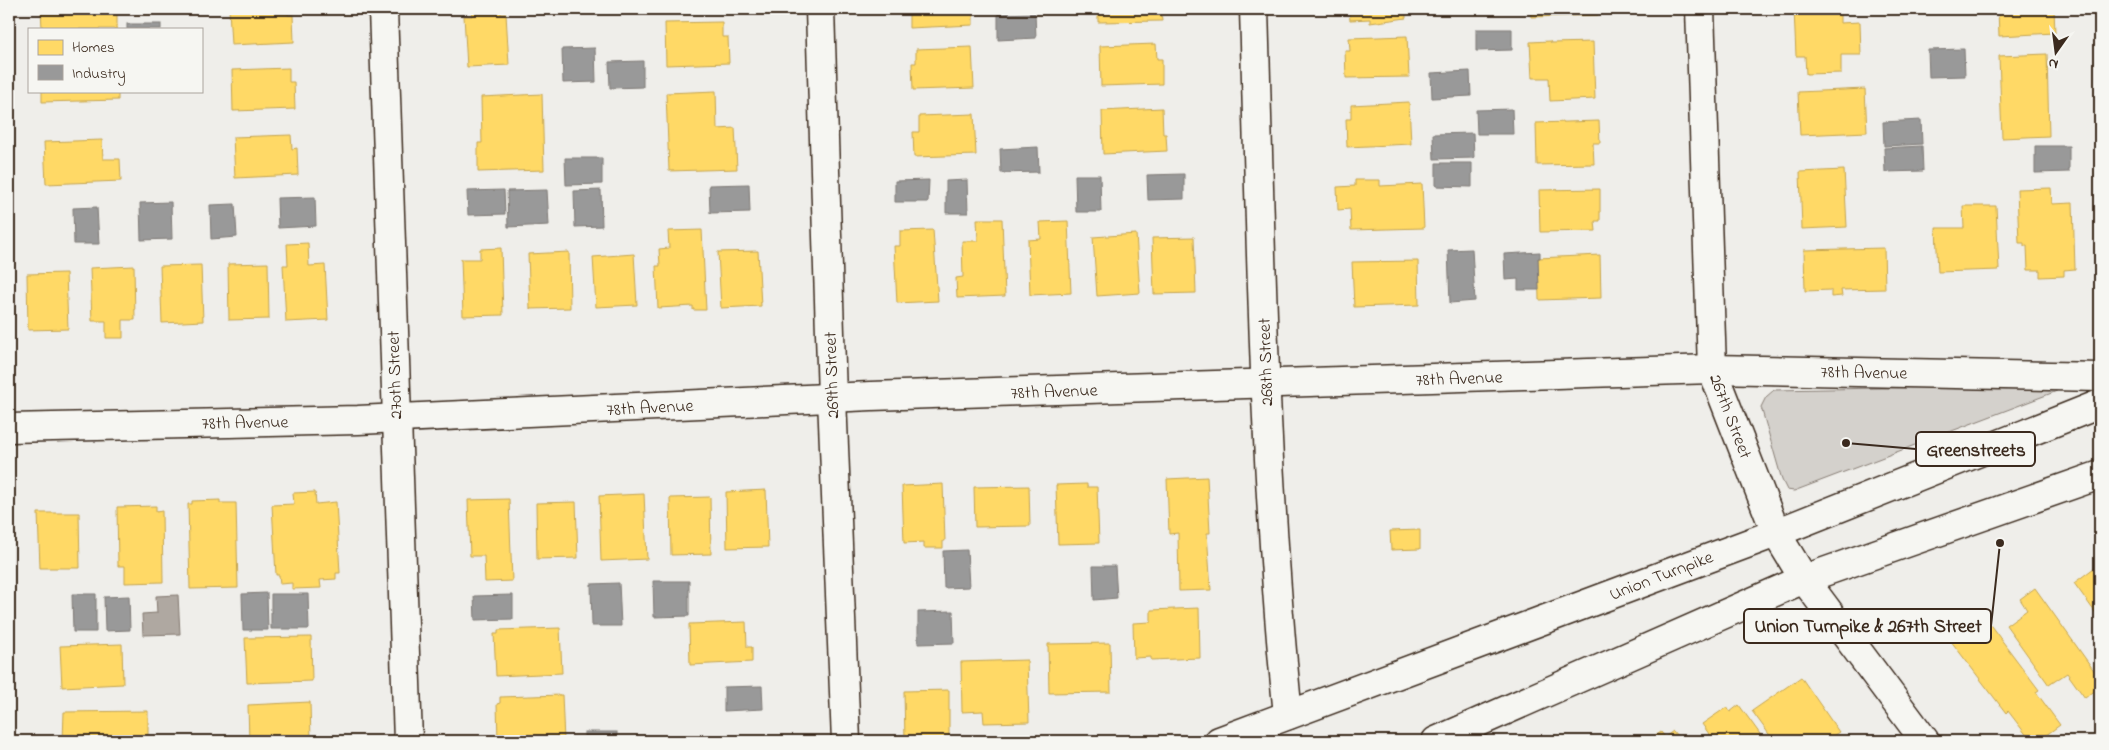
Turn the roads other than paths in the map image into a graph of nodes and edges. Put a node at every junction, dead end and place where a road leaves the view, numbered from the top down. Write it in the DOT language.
graph roads {
  1 [pos="384,9"];
  2 [pos="820,9"];
  3 [pos="1254,9"];
  4 [pos="1700,9"];
  5 [pos="1712,369"];
  6 [pos="2100,377"];
  7 [pos="1266,384"];
  8 [pos="832,398"];
  9 [pos="2100,404"];
  10 [pos="396,419"];
  11 [pos="9,428"];
  12 [pos="2100,475"];
  13 [pos="1776,533"];
  14 [pos="1804,579"];
  15 [pos="1288,715"];
  16 [pos="408,741"];
  17 [pos="846,741"];
  18 [pos="1219,741"];
  19 [pos="1436,741"];
  20 [pos="1925,741"];
  1 -- 10 [label="street, 270th Street"];
  2 -- 8 [label="street, 269th Street"];
  3 -- 7 [label="street, 268th Street"];
  4 -- 5 [label="street, 267th Street"];
  5 -- 6 [label="street, 78th Avenue"];
  5 -- 7 [label="street, 78th Avenue"];
  5 -- 13 [label="street, 267th Street"];
  7 -- 8 [label="street, 78th Avenue"];
  7 -- 15 [label="street, 268th Street"];
  8 -- 10 [label="street, 78th Avenue"];
  8 -- 17 [label="street, 269th Street"];
  9 -- 13 [label="street, Union Turnpike"];
  10 -- 11 [label="street, 78th Avenue"];
  10 -- 16 [label="street, 270th Street"];
  12 -- 14 [label="street"];
  13 -- 14 [label="street, 267th Street"];
  13 -- 15 [label="street, Union Turnpike"];
  14 -- 19 [label="street"];
  14 -- 20 [label="street, 267th Street"];
  15 -- 18 [label="street, Union Turnpike"];
}
